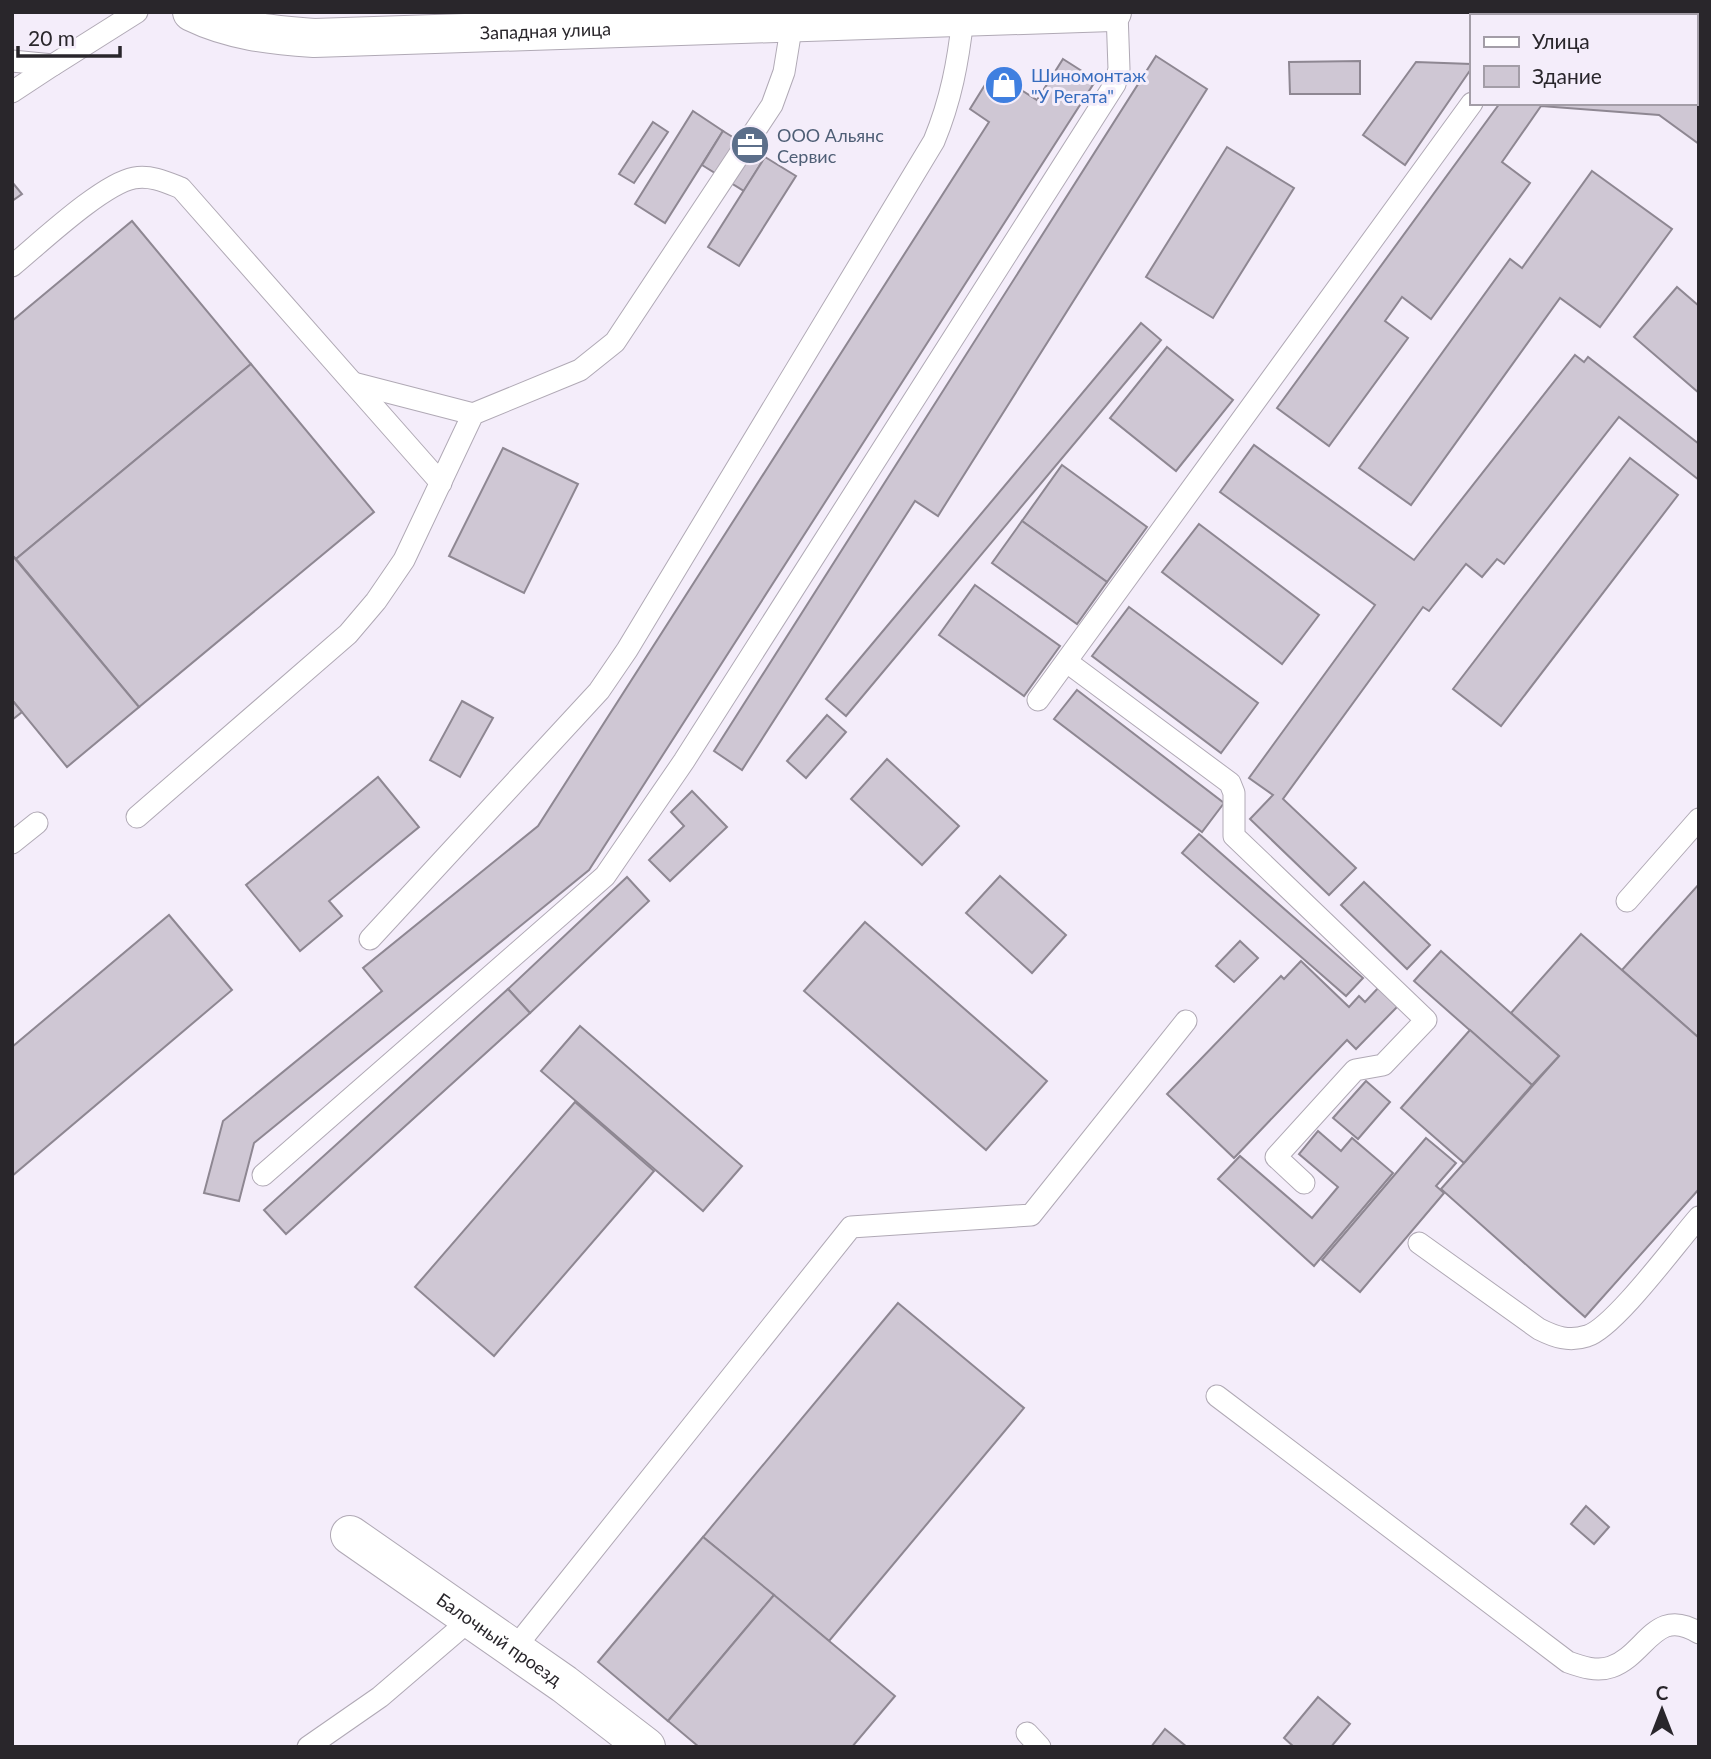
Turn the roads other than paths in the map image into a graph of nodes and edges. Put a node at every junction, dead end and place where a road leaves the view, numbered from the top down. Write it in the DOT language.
graph roads {
  1 [pos="137,12"];
  2 [pos="192,12"];
  3 [pos="1115,12"];
  4 [pos="976,16"];
  5 [pos="792,23"];
  6 [pos="12,61"];
  7 [pos="53,65"];
  8 [pos="12,92"];
  9 [pos="1471,105"];
  10 [pos="12,266"];
  11 [pos="353,383"];
  12 [pos="473,414"];
  13 [pos="441,483"];
  14 [pos="1067,662"];
  15 [pos="1038,701"];
  16 [pos="137,817"];
  17 [pos="1699,819"];
  18 [pos="37,823"];
  19 [pos="12,844"];
  20 [pos="1627,901"];
  21 [pos="370,939"];
  22 [pos="1186,1021"];
  23 [pos="263,1175"];
  24 [pos="1304,1183"];
  25 [pos="1699,1217"];
  26 [pos="1419,1243"];
  27 [pos="1217,1396"];
  28 [pos="351,1535"];
  29 [pos="471,1619"];
  30 [pos="1699,1633"];
  31 [pos="514,1649"];
  32 [pos="309,1747"];
  33 [pos="646,1747"];
  1 -- 7 [label="lane"];
  2 -- 5 [label="street, Западная улица"];
  3 -- 4 [label="street, Западная улица"];
  3 -- 23 [label="lane"];
  4 -- 5 [label="street, Западная улица"];
  4 -- 21 [label="lane"];
  5 -- 12 [label="lane"];
  6 -- 7 [label="lane"];
  7 -- 8 [label="lane"];
  9 -- 14 [label="lane"];
  10 -- 11 [label="lane"];
  11 -- 12 [label="lane"];
  11 -- 13 [label="lane"];
  12 -- 13 [label="lane"];
  13 -- 16 [label="lane"];
  14 -- 15 [label="lane"];
  14 -- 24 [label="lane"];
  17 -- 20 [label="lane"];
  18 -- 19 [label="lane"];
  22 -- 31 [label="lane"];
  25 -- 26 [label="lane"];
  27 -- 30 [label="lane"];
  28 -- 29 [label="street, Балочный проезд"];
  29 -- 31 [label="street, Балочный проезд"];
  29 -- 32 [label="lane"];
  31 -- 33 [label="street, Балочный проезд"];
}
